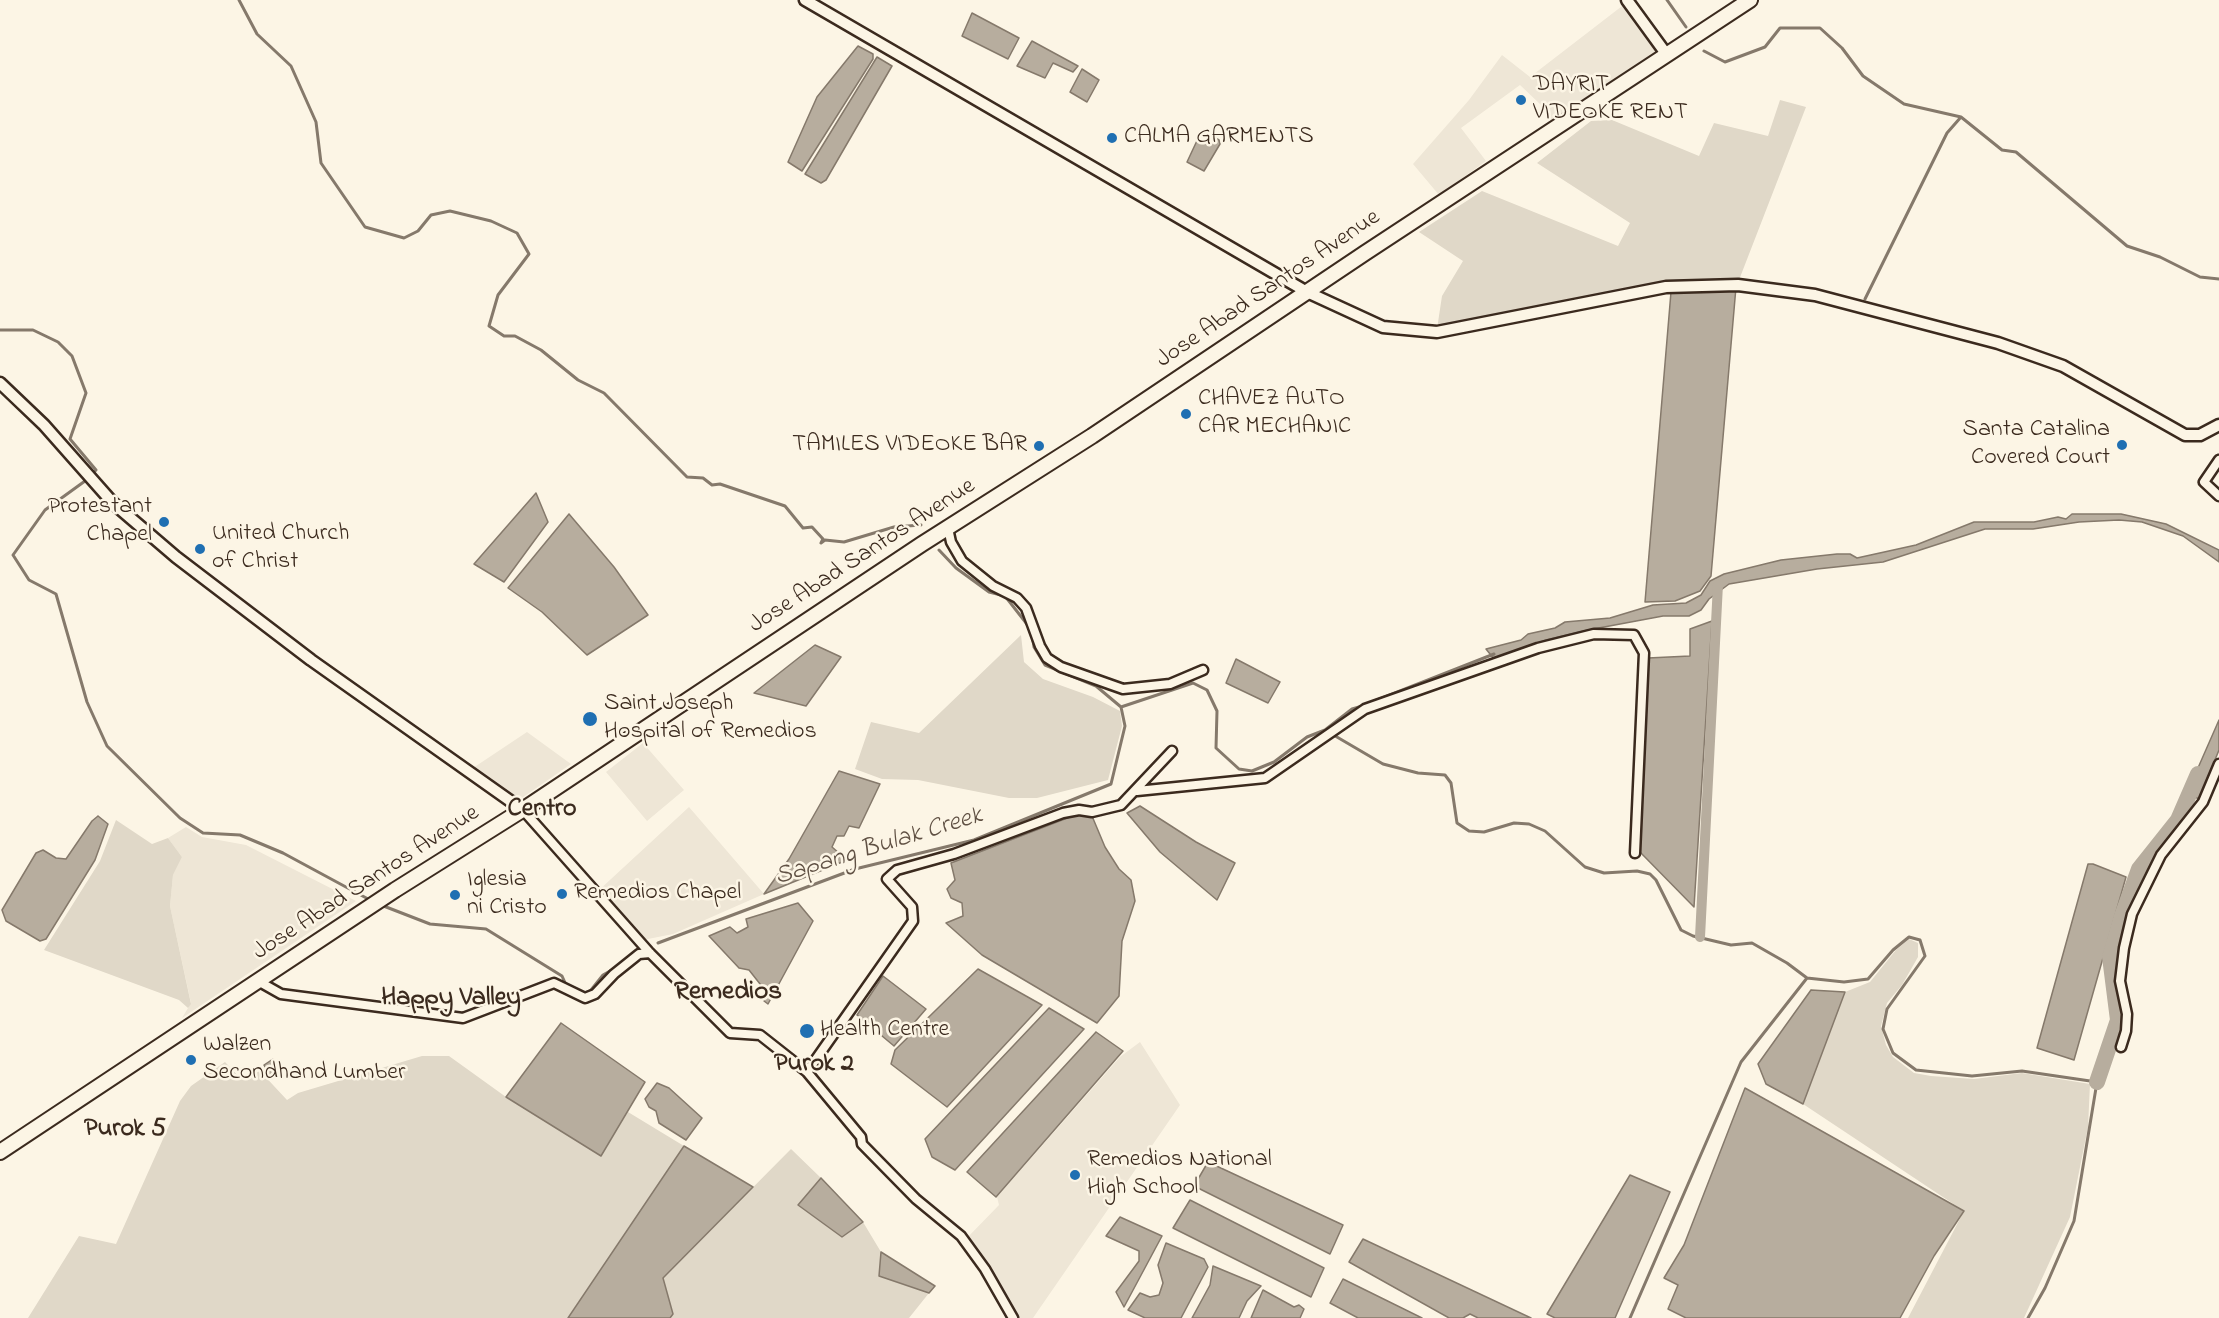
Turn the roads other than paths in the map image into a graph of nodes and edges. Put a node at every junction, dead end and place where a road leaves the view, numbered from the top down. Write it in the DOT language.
graph roads {
  1 [pos="805,0"];
  2 [pos="1627,0"];
  3 [pos="1750,0"];
  4 [pos="1667,55"];
  5 [pos="1307,292"];
  6 [pos="0,383"];
  7 [pos="2219,425"];
  8 [pos="2219,460"];
  9 [pos="2219,496"];
  10 [pos="948,528"];
  11 [pos="1203,670"];
  12 [pos="1172,751"];
  13 [pos="2219,764"];
  14 [pos="1137,791"];
  15 [pos="523,810"];
  16 [pos="1635,853"];
  17 [pos="650,953"];
  18 [pos="258,981"];
  19 [pos="2121,1047"];
  20 [pos="807,1072"];
  21 [pos="0,1152"];
  22 [pos="1013,1318"];
  1 -- 5 [label="street"];
  2 -- 4 [label="street"];
  3 -- 4 [label="highway, Jose Abad Santos Avenue"];
  4 -- 5 [label="highway, Jose Abad Santos Avenue"];
  5 -- 7 [label="street"];
  5 -- 10 [label="highway, Jose Abad Santos Avenue"];
  6 -- 15 [label="street"];
  8 -- 9 [label="street"];
  10 -- 11 [label="street"];
  10 -- 15 [label="highway, Jose Abad Santos Avenue"];
  12 -- 14 [label="street"];
  13 -- 19 [label="street"];
  14 -- 16 [label="street"];
  14 -- 20 [label="street"];
  15 -- 17 [label="street"];
  15 -- 18 [label="highway, Jose Abad Santos Avenue"];
  17 -- 18 [label="street"];
  17 -- 20 [label="street"];
  18 -- 21 [label="highway, Jose Abad Santos Avenue"];
  20 -- 22 [label="street"];
}
